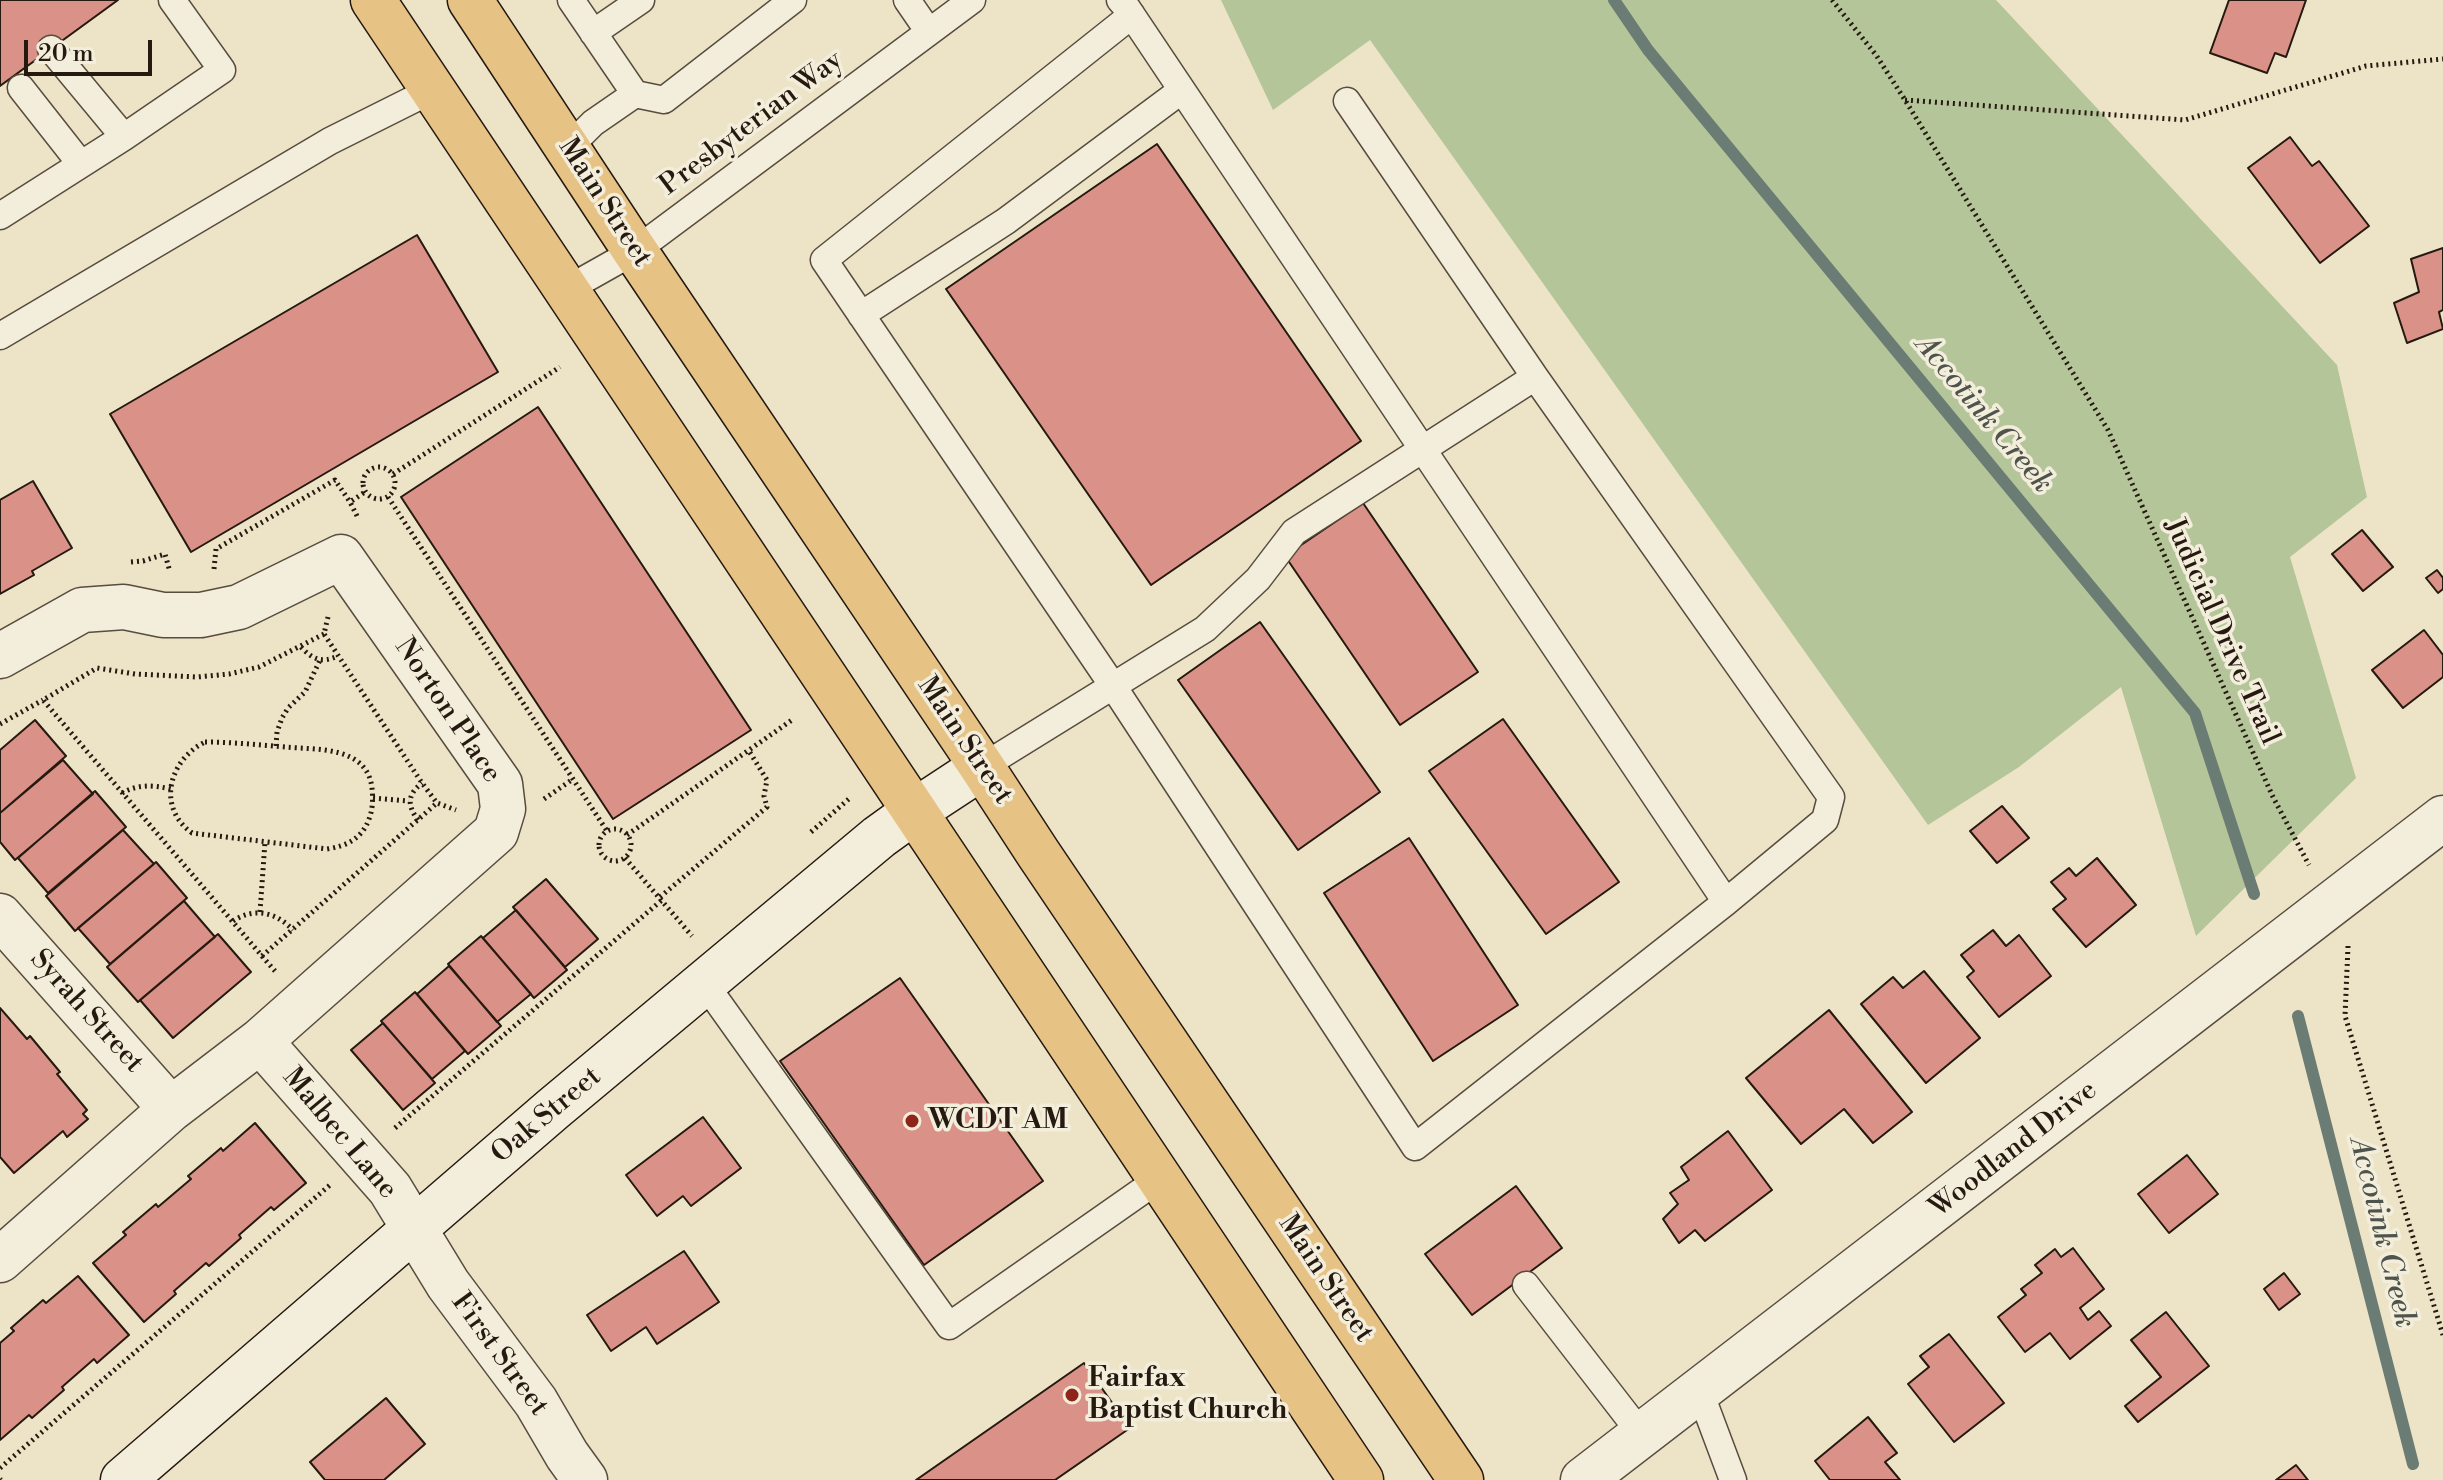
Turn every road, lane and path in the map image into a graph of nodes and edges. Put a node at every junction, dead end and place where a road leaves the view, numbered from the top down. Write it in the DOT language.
graph roads {
  1 [pos="172,0"];
  2 [pos="373,0"];
  3 [pos="470,0"];
  4 [pos="571,0"];
  5 [pos="641,0"];
  6 [pos="793,0"];
  7 [pos="907,0"];
  8 [pos="972,0"];
  9 [pos="1832,0"];
  10 [pos="1126,8"];
  11 [pos="929,32"];
  12 [pos="593,33"];
  13 [pos="51,49"];
  14 [pos="2443,59"];
  15 [pos="21,88"];
  16 [pos="432,90"];
  17 [pos="1182,90"];
  18 [pos="635,94"];
  19 [pos="1905,100"];
  20 [pos="1347,101"];
  21 [pos="124,137"];
  22 [pos="568,148"];
  23 [pos="80,163"];
  24 [pos="0,216"];
  25 [pos="635,251"];
  26 [pos="564,291"];
  27 [pos="861,315"];
  28 [pos="0,336"];
  29 [pos="560,367"];
  30 [pos="1535,377"];
  31 [pos="1423,448"];
  32 [pos="393,474"];
  33 [pos="388,497"];
  34 [pos="350,502"];
  35 [pos="118,563"];
  36 [pos="214,571"];
  37 [pos="172,580"];
  38 [pos="324,634"];
  39 [pos="301,646"];
  40 [pos="0,656"];
  41 [pos="338,656"];
  42 [pos="320,660"];
  43 [pos="1113,686"];
  44 [pos="43,700"];
  45 [pos="792,720"];
  46 [pos="0,724"];
  47 [pos="276,746"];
  48 [pos="749,751"];
  49 [pos="982,767"];
  50 [pos="422,783"];
  51 [pos="171,789"];
  52 [pos="122,793"];
  53 [pos="853,795"];
  54 [pos="373,798"];
  55 [pos="409,801"];
  56 [pos="437,803"];
  57 [pos="915,811"];
  58 [pos="2443,818"];
  59 [pos="418,820"];
  60 [pos="607,831"];
  61 [pos="627,835"];
  62 [pos="807,836"];
  63 [pos="265,842"];
  64 [pos="625,858"];
  65 [pos="661,899"];
  66 [pos="1726,902"];
  67 [pos="2328,908"];
  68 [pos="260,912"];
  69 [pos="0,916"];
  70 [pos="233,921"];
  71 [pos="293,930"];
  72 [pos="681,947"];
  73 [pos="705,984"];
  74 [pos="260,1041"];
  75 [pos="171,1109"];
  76 [pos="399,1138"];
  77 [pos="1162,1177"];
  78 [pos="333,1182"];
  79 [pos="414,1230"];
  80 [pos="0,1260"];
  81 [pos="1526,1285"];
  82 [pos="2443,1335"];
  83 [pos="1700,1392"];
  84 [pos="1642,1435"];
  85 [pos="0,1468"];
  86 [pos="123,1480"];
  87 [pos="585,1480"];
  88 [pos="1361,1480"];
  89 [pos="1461,1480"];
  90 [pos="1583,1480"];
  91 [pos="1733,1480"];
  1 -- 21 [label="lane"];
  2 -- 16 [label="main road"];
  3 -- 22 [label="main road, Main Street"];
  4 -- 12 [label="lane"];
  5 -- 12 [label="lane"];
  6 -- 18 [label="lane"];
  7 -- 11 [label="lane"];
  8 -- 11 [label="lane, Presbyterian Way"];
  9 -- 19 [label="path, Judicial Drive Trail"];
  10 -- 17 [label="lane"];
  10 -- 27 [label="lane"];
  11 -- 25 [label="lane, Presbyterian Way"];
  12 -- 18 [label="lane"];
  13 -- 21 [label="lane"];
  14 -- 19 [label="path"];
  15 -- 23 [label="lane"];
  16 -- 26 [label="main road"];
  16 -- 28 [label="lane"];
  17 -- 27 [label="lane"];
  17 -- 31 [label="lane"];
  18 -- 22 [label="lane"];
  19 -- 67 [label="path, Judicial Drive Trail"];
  20 -- 30 [label="lane"];
  21 -- 23 [label="lane"];
  22 -- 25 [label="main road, Main Street"];
  23 -- 24 [label="lane"];
  25 -- 26 [label="lane, Presbyterian Way"];
  25 -- 49 [label="main road, Main Street"];
  26 -- 57 [label="main road"];
  27 -- 43 [label="lane"];
  29 -- 32 [label="path"];
  30 -- 31 [label="lane"];
  30 -- 66 [label="lane"];
  31 -- 43 [label="lane"];
  31 -- 66 [label="lane"];
  32 -- 33 [label="path"];
  32 -- 33 [label="path"];
  33 -- 60 [label="path"];
  34 -- 36 [label="path"];
  35 -- 37 [label="path"];
  38 -- 39 [label="path"];
  39 -- 42 [label="path"];
  39 -- 44 [label="path"];
  40 -- 74 [label="street, Norton Place"];
  41 -- 42 [label="path"];
  42 -- 47 [label="path"];
  43 -- 49 [label="lane"];
  43 -- 66 [label="lane"];
  44 -- 46 [label="path"];
  44 -- 52 [label="path"];
  45 -- 48 [label="path"];
  47 -- 51 [label="path"];
  47 -- 54 [label="path"];
  48 -- 61 [label="path"];
  48 -- 65 [label="path"];
  49 -- 57 [label="street, Oak Street"];
  49 -- 89 [label="main road, Main Street"];
  50 -- 55 [label="path"];
  51 -- 52 [label="path"];
  51 -- 63 [label="path"];
  52 -- 70 [label="path"];
  53 -- 62 [label="path"];
  54 -- 55 [label="path"];
  54 -- 63 [label="path"];
  55 -- 59 [label="path"];
  56 -- 59 [label="path"];
  57 -- 73 [label="street, Oak Street"];
  57 -- 77 [label="main road"];
  58 -- 67 [label="street, Woodland Drive"];
  59 -- 71 [label="path"];
  60 -- 61 [label="path"];
  60 -- 64 [label="path"];
  61 -- 64 [label="path"];
  63 -- 68 [label="path"];
  64 -- 65 [label="path"];
  65 -- 72 [label="path"];
  65 -- 76 [label="path"];
  67 -- 82 [label="path, Judicial Drive Trail"];
  67 -- 83 [label="street, Woodland Drive"];
  68 -- 70 [label="path"];
  68 -- 71 [label="path"];
  69 -- 75 [label="street, Syrah Street"];
  70 -- 71 [label="path"];
  73 -- 77 [label="lane"];
  73 -- 79 [label="street, Oak Street"];
  74 -- 75 [label="street, Norton Place"];
  74 -- 79 [label="street, Malbec Lane"];
  75 -- 80 [label="street, Norton Place"];
  77 -- 88 [label="main road"];
  78 -- 85 [label="path"];
  79 -- 86 [label="street, Oak Street"];
  79 -- 87 [label="street, First Street"];
  81 -- 84 [label="lane"];
  83 -- 84 [label="street, Woodland Drive"];
  83 -- 91 [label="lane"];
  84 -- 90 [label="street, Woodland Drive"];
}
